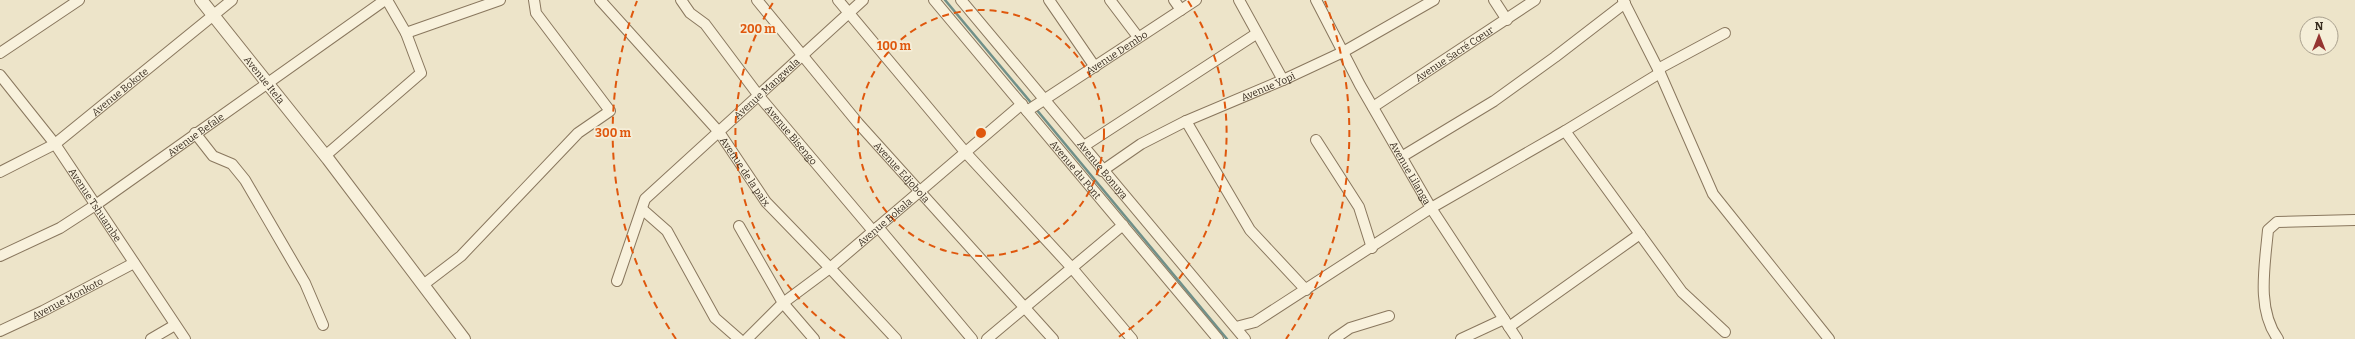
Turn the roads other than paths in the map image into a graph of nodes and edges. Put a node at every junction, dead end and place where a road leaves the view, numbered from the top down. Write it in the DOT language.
graph roads {
  1 [pos="79,0"];
  2 [pos="201,0"];
  3 [pos="232,0"];
  4 [pos="386,0"];
  5 [pos="500,0"];
  6 [pos="534,0"];
  7 [pos="600,0"];
  8 [pos="681,0"];
  9 [pos="757,0"];
  10 [pos="838,0"];
  11 [pos="863,0"];
  12 [pos="934,0"];
  13 [pos="961,0"];
  14 [pos="1049,0"];
  15 [pos="1110,0"];
  16 [pos="1174,0"];
  17 [pos="1196,0"];
  18 [pos="1239,0"];
  19 [pos="1316,0"];
  20 [pos="1434,0"];
  21 [pos="1494,0"];
  22 [pos="1535,0"];
  23 [pos="1624,1"];
  24 [pos="1181,10"];
  25 [pos="850,14"];
  26 [pos="213,16"];
  27 [pos="1507,20"];
  28 [pos="406,32"];
  29 [pos="1725,32"];
  30 [pos="1256,34"];
  31 [pos="1138,37"];
  32 [pos="1343,52"];
  33 [pos="0,53"];
  34 [pos="803,55"];
  35 [pos="1095,67"];
  36 [pos="1659,71"];
  37 [pos="0,75"];
  38 [pos="1283,80"];
  39 [pos="266,83"];
  40 [pos="759,96"];
  41 [pos="1032,106"];
  42 [pos="1373,107"];
  43 [pos="1186,121"];
  44 [pos="1565,131"];
  45 [pos="719,132"];
  46 [pos="195,133"];
  47 [pos="1316,140"];
  48 [pos="55,144"];
  49 [pos="1084,146"];
  50 [pos="966,153"];
  51 [pos="1403,156"];
  52 [pos="326,158"];
  53 [pos="1102,171"];
  54 [pos="0,172"];
  55 [pos="921,191"];
  56 [pos="97,204"];
  57 [pos="1431,208"];
  58 [pos="642,209"];
  59 [pos="2355,220"];
  60 [pos="1123,225"];
  61 [pos="739,226"];
  62 [pos="875,229"];
  63 [pos="1640,234"];
  64 [pos="1372,248"];
  65 [pos="0,256"];
  66 [pos="134,263"];
  67 [pos="830,268"];
  68 [pos="1072,268"];
  69 [pos="617,281"];
  70 [pos="423,285"];
  71 [pos="1306,290"];
  72 [pos="783,303"];
  73 [pos="1025,307"];
  74 [pos="1389,316"];
  75 [pos="1506,323"];
  76 [pos="175,325"];
  77 [pos="323,325"];
  78 [pos="1236,327"];
  79 [pos="0,331"];
  80 [pos="1725,332"];
  81 [pos="151,339"];
  82 [pos="185,339"];
  83 [pos="464,339"];
  84 [pos="739,339"];
  85 [pos="748,339"];
  86 [pos="814,339"];
  87 [pos="896,339"];
  88 [pos="972,339"];
  89 [pos="987,339"];
  90 [pos="1053,339"];
  91 [pos="1132,339"];
  92 [pos="1218,339"];
  93 [pos="1244,339"];
  94 [pos="1334,339"];
  95 [pos="1461,339"];
  96 [pos="1517,339"];
  97 [pos="1829,339"];
  98 [pos="2278,339"];
  1 -- 33 [label="street"];
  2 -- 26 [label="street, Avenue Itela"];
  3 -- 26 [label="street, Avenue Bokote"];
  4 -- 28 [label="street"];
  4 -- 39 [label="street, Avenue Befale"];
  5 -- 28 [label="street"];
  6 -- 70 [label="street"];
  7 -- 45 [label="street, Avenue de la paix"];
  8 -- 40 [label="street, Avenue Bisengo"];
  9 -- 34 [label="street, Avenue Edjobola"];
  10 -- 25 [label="street"];
  11 -- 25 [label="street, Avenue Mangwala"];
  12 -- 41 [label="street, Avenue du Pont"];
  13 -- 41 [label="street, Avenue Bonuya"];
  14 -- 35 [label="street"];
  15 -- 31 [label="street"];
  16 -- 24 [label="street"];
  17 -- 24 [label="street, Avenue Dembo"];
  18 -- 30 [label="street"];
  19 -- 32 [label="street, Avenue Lilanga"];
  20 -- 32 [label="street, Avenue Yopi"];
  21 -- 27 [label="street"];
  22 -- 27 [label="street, Avenue Sacré Cœur"];
  23 -- 36 [label="street"];
  23 -- 51 [label="street"];
  24 -- 31 [label="street, Avenue Dembo"];
  25 -- 34 [label="street, Avenue Mangwala"];
  25 -- 50 [label="street"];
  26 -- 39 [label="street, Avenue Itela"];
  26 -- 48 [label="street, Avenue Bokote"];
  27 -- 42 [label="street, Avenue Sacré Cœur"];
  28 -- 52 [label="street"];
  29 -- 36 [label="street"];
  30 -- 38 [label="street"];
  30 -- 49 [label="street"];
  31 -- 35 [label="street, Avenue Dembo"];
  32 -- 38 [label="street, Avenue Yopi"];
  32 -- 42 [label="street, Avenue Lilanga"];
  34 -- 40 [label="street, Avenue Mangwala"];
  34 -- 55 [label="street, Avenue Edjobola"];
  35 -- 41 [label="street, Avenue Dembo"];
  36 -- 44 [label="street"];
  36 -- 97 [label="street"];
  37 -- 48 [label="street, Avenue Tshuambe"];
  38 -- 43 [label="street, Avenue Yopi"];
  39 -- 46 [label="street, Avenue Befale"];
  39 -- 52 [label="street, Avenue Itela"];
  40 -- 45 [label="street, Avenue Mangwala"];
  40 -- 62 [label="street, Avenue Bisengo"];
  41 -- 49 [label="street, Avenue Bonuya"];
  41 -- 50 [label="street, Avenue Bokala"];
  41 -- 60 [label="street, Avenue du Pont"];
  42 -- 51 [label="street, Avenue Lilanga"];
  43 -- 53 [label="street, Avenue Yopi"];
  43 -- 71 [label="street"];
  44 -- 57 [label="street"];
  44 -- 63 [label="street"];
  45 -- 58 [label="street, Avenue Mangwala"];
  45 -- 67 [label="street, Avenue de la paix"];
  46 -- 56 [label="street, Avenue Befale"];
  46 -- 77 [label="street"];
  47 -- 64 [label="street"];
  48 -- 54 [label="street, Avenue Bokote"];
  48 -- 56 [label="street, Avenue Tshuambe"];
  49 -- 53 [label="street, Avenue Bonuya"];
  50 -- 55 [label="street, Avenue Bokala"];
  50 -- 68 [label="street"];
  51 -- 57 [label="street, Avenue Lilanga"];
  52 -- 70 [label="street, Avenue Itela"];
  53 -- 78 [label="street, Avenue Bonuya"];
  55 -- 62 [label="street, Avenue Bokala"];
  55 -- 73 [label="street, Avenue Edjobola"];
  56 -- 65 [label="street, Avenue Befale"];
  56 -- 66 [label="street, Avenue Tshuambe"];
  57 -- 64 [label="street"];
  57 -- 75 [label="street, Avenue Lilanga"];
  58 -- 69 [label="street, Avenue Mangwala"];
  58 -- 84 [label="street"];
  59 -- 98 [label="street"];
  60 -- 68 [label="street"];
  60 -- 92 [label="street, Avenue du Pont"];
  61 -- 72 [label="street"];
  62 -- 67 [label="street, Avenue Bokala"];
  62 -- 88 [label="street, Avenue Bisengo"];
  63 -- 75 [label="street"];
  63 -- 80 [label="street"];
  64 -- 71 [label="street"];
  66 -- 76 [label="street, Avenue Tshuambe"];
  66 -- 79 [label="street, Avenue Monkoto"];
  67 -- 72 [label="street, Avenue Bokala"];
  67 -- 87 [label="street, Avenue de la paix"];
  68 -- 73 [label="street"];
  68 -- 91 [label="street"];
  70 -- 83 [label="street, Avenue Itela"];
  71 -- 78 [label="street"];
  72 -- 85 [label="street, Avenue Bokala"];
  72 -- 86 [label="street"];
  73 -- 89 [label="street"];
  73 -- 90 [label="street, Avenue Edjobola"];
  74 -- 94 [label="street"];
  75 -- 95 [label="street"];
  75 -- 96 [label="street, Avenue Lilanga"];
  76 -- 81 [label="street"];
  76 -- 82 [label="street, Avenue Tshuambe"];
  78 -- 93 [label="street, Avenue Bonuya"];
}
